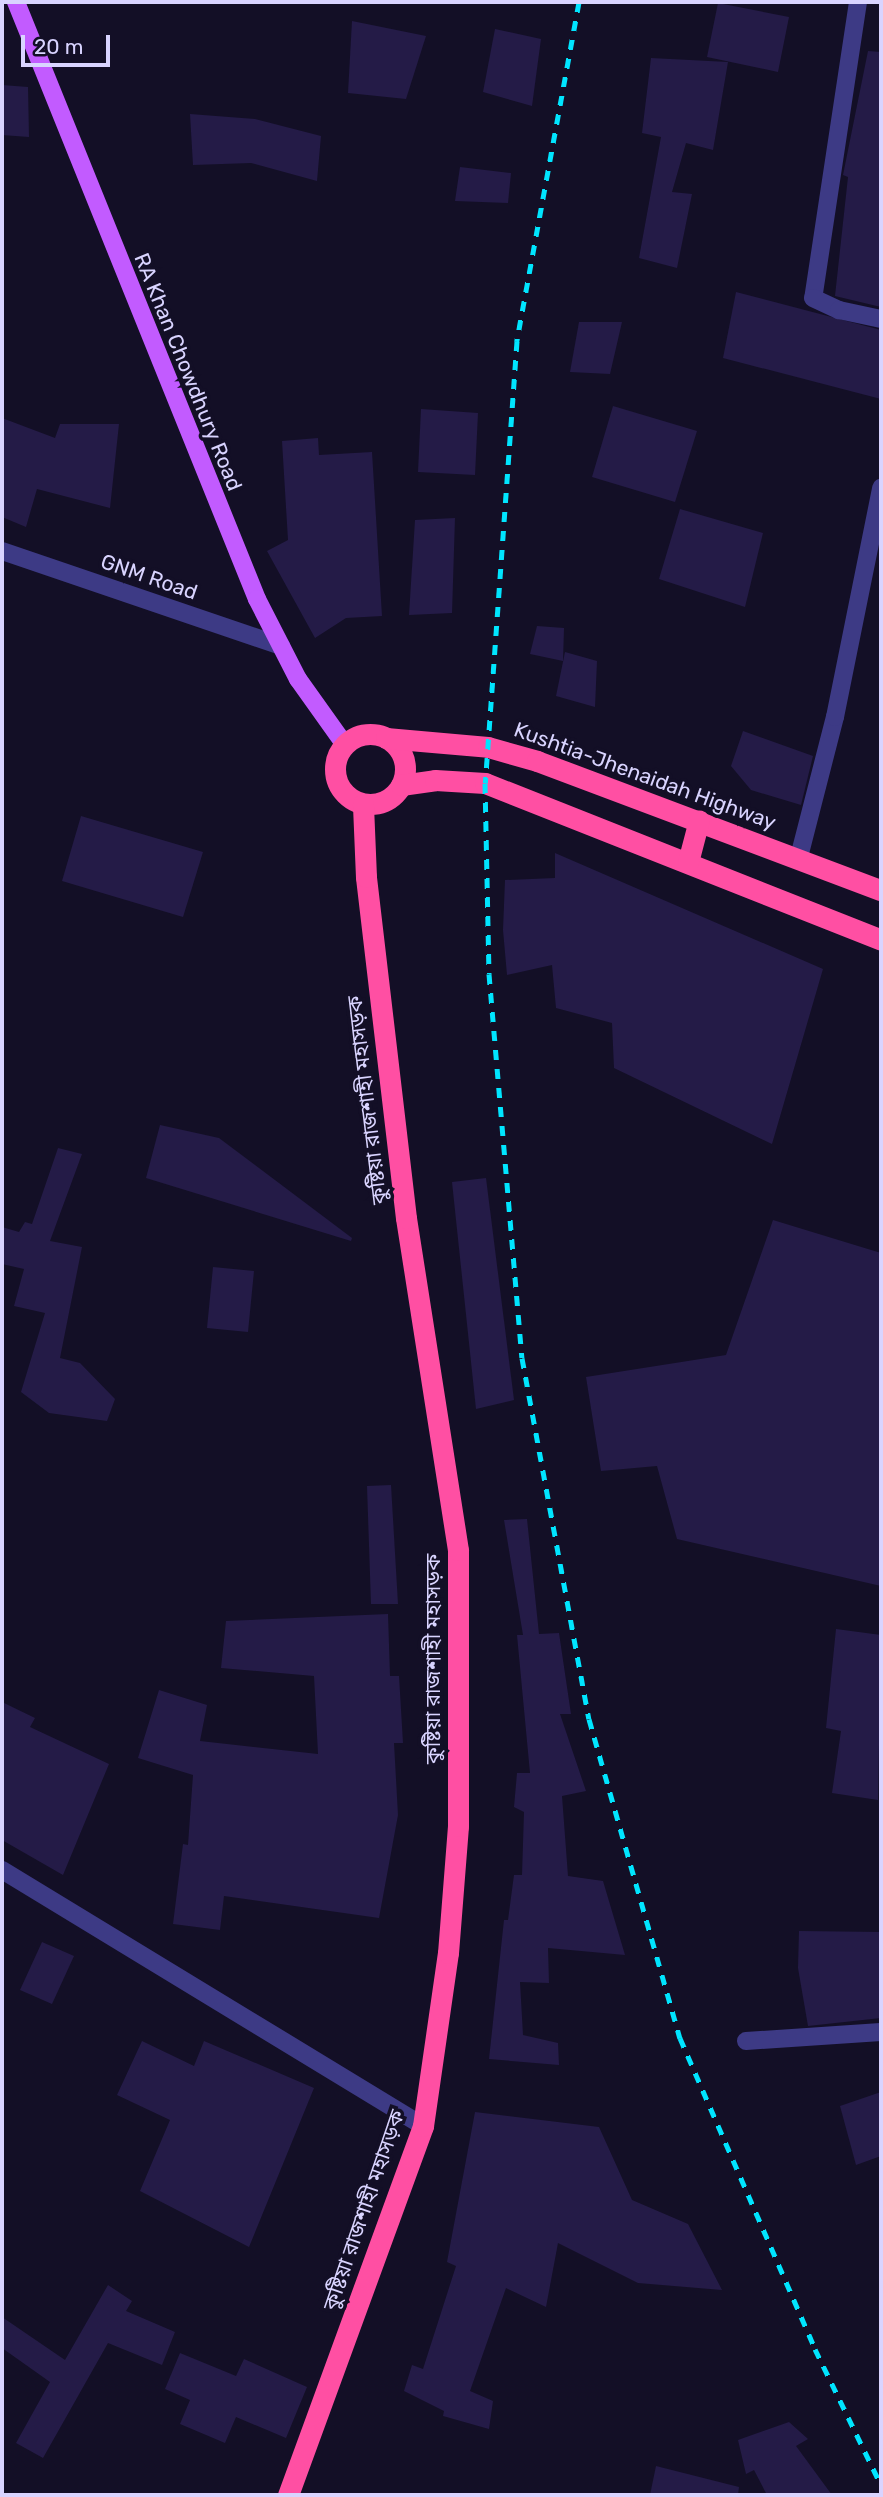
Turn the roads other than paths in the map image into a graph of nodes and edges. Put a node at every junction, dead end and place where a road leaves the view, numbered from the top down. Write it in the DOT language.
graph roads {
  1 [pos="16,2"];
  2 [pos="858,2"];
  3 [pos="881,319"];
  4 [pos="881,488"];
  5 [pos="2,551"];
  6 [pos="281,646"];
  7 [pos="386,738"];
  8 [pos="345,745"];
  9 [pos="401,785"];
  10 [pos="363,804"];
  11 [pos="699,820"];
  12 [pos="799,858"];
  13 [pos="688,862"];
  14 [pos="881,890"];
  15 [pos="881,940"];
  16 [pos="2,1870"];
  17 [pos="881,2032"];
  18 [pos="746,2041"];
  19 [pos="422,2126"];
  20 [pos="288,2495"];
  1 -- 6 [label="main road, RA Khan Chowdhury Road"];
  2 -- 3 [label="street"];
  4 -- 12 [label="street"];
  5 -- 6 [label="street, GNM Road"];
  6 -- 8 [label="main road, RA Khan Chowdhury Road"];
  7 -- 8 [label="highway"];
  7 -- 9 [label="highway"];
  7 -- 11 [label="highway, Kushtia-Jhenaidah Highway"];
  8 -- 10 [label="highway"];
  9 -- 10 [label="highway"];
  9 -- 13 [label="highway"];
  10 -- 19 [label="highway, কুষ্টিয়া রাজশাহী মহাসড়ক"];
  11 -- 12 [label="highway, Kushtia-Jhenaidah Highway"];
  11 -- 13 [label="highway"];
  12 -- 14 [label="highway, Kushtia-Jhenaidah Highway"];
  13 -- 15 [label="highway"];
  16 -- 19 [label="street"];
  17 -- 18 [label="street"];
  19 -- 20 [label="highway, কুষ্টিয়া রাজশাহী মহাসড়ক"];
}
